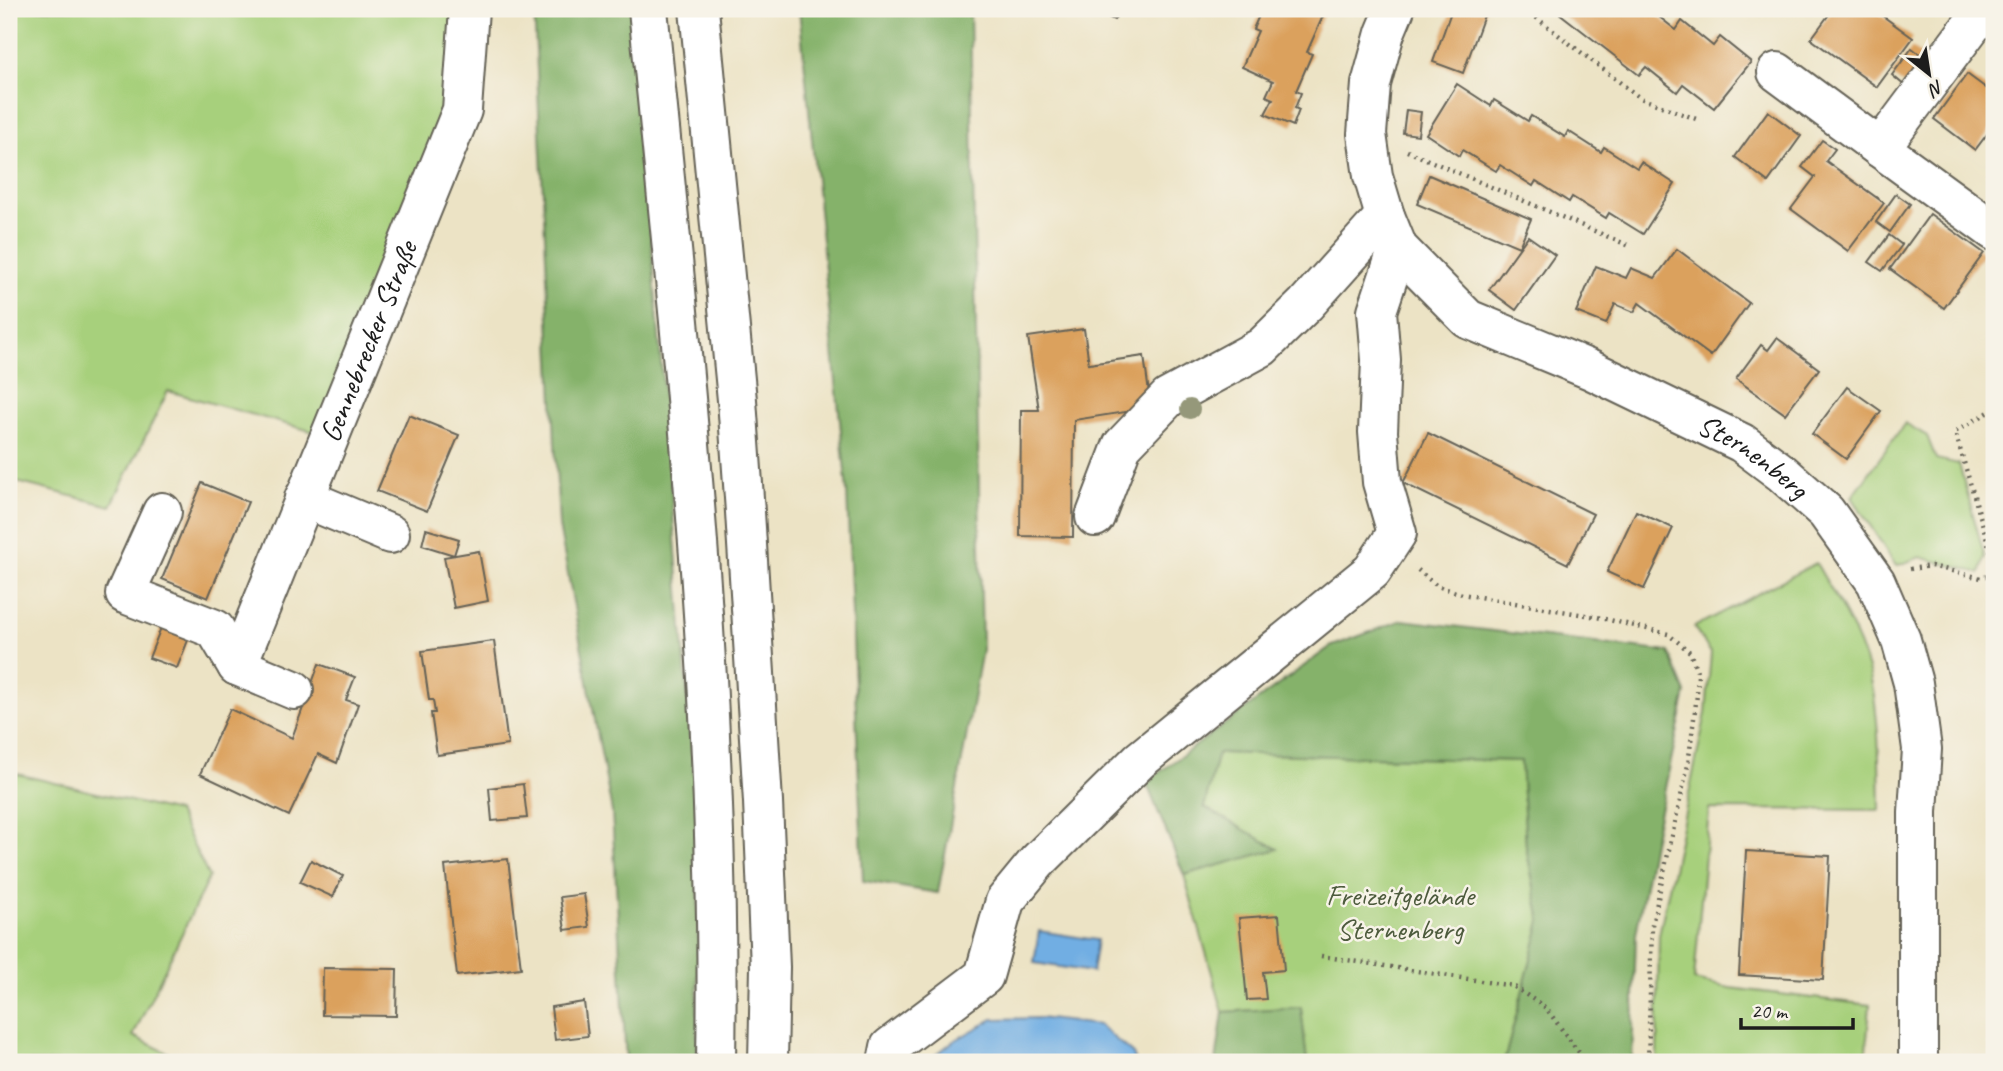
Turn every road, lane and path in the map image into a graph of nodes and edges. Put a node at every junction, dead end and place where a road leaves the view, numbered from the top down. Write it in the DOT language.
graph roads {
  1 [pos="469,9"];
  2 [pos="648,9"];
  3 [pos="699,9"];
  4 [pos="1395,9"];
  5 [pos="1525,9"];
  6 [pos="1984,9"];
  7 [pos="1777,72"];
  8 [pos="1696,119"];
  9 [pos="1367,134"];
  10 [pos="1880,148"];
  11 [pos="1994,231"];
  12 [pos="1392,232"];
  13 [pos="1632,247"];
  14 [pos="1994,409"];
  15 [pos="304,498"];
  16 [pos="162,512"];
  17 [pos="1095,517"];
  18 [pos="1397,533"];
  19 [pos="390,534"];
  20 [pos="1994,563"];
  21 [pos="1994,575"];
  22 [pos="1876,582"];
  23 [pos="237,666"];
  24 [pos="294,691"];
  25 [pos="1321,956"];
  26 [pos="716,1062"];
  27 [pos="768,1062"];
  28 [pos="887,1062"];
  29 [pos="1587,1062"];
  30 [pos="1648,1062"];
  31 [pos="1918,1062"];
  1 -- 15 [label="main road, Gennebrecker Straße"];
  2 -- 26 [label="main road"];
  3 -- 27 [label="main road"];
  4 -- 9 [label="main road, Sternenberg"];
  5 -- 8 [label="path"];
  6 -- 10 [label="main road"];
  7 -- 10 [label="main road"];
  9 -- 12 [label="main road, Sternenberg"];
  9 -- 13 [label="path"];
  10 -- 11 [label="main road"];
  12 -- 17 [label="main road"];
  12 -- 18 [label="main road"];
  12 -- 22 [label="main road, Sternenberg"];
  14 -- 20 [label="path"];
  15 -- 19 [label="main road"];
  15 -- 23 [label="main road, Gennebrecker Straße"];
  16 -- 23 [label="main road"];
  18 -- 28 [label="main road"];
  18 -- 30 [label="path"];
  21 -- 22 [label="path"];
  22 -- 31 [label="main road, Sternenberg"];
  23 -- 24 [label="main road"];
  25 -- 29 [label="path"];
}
